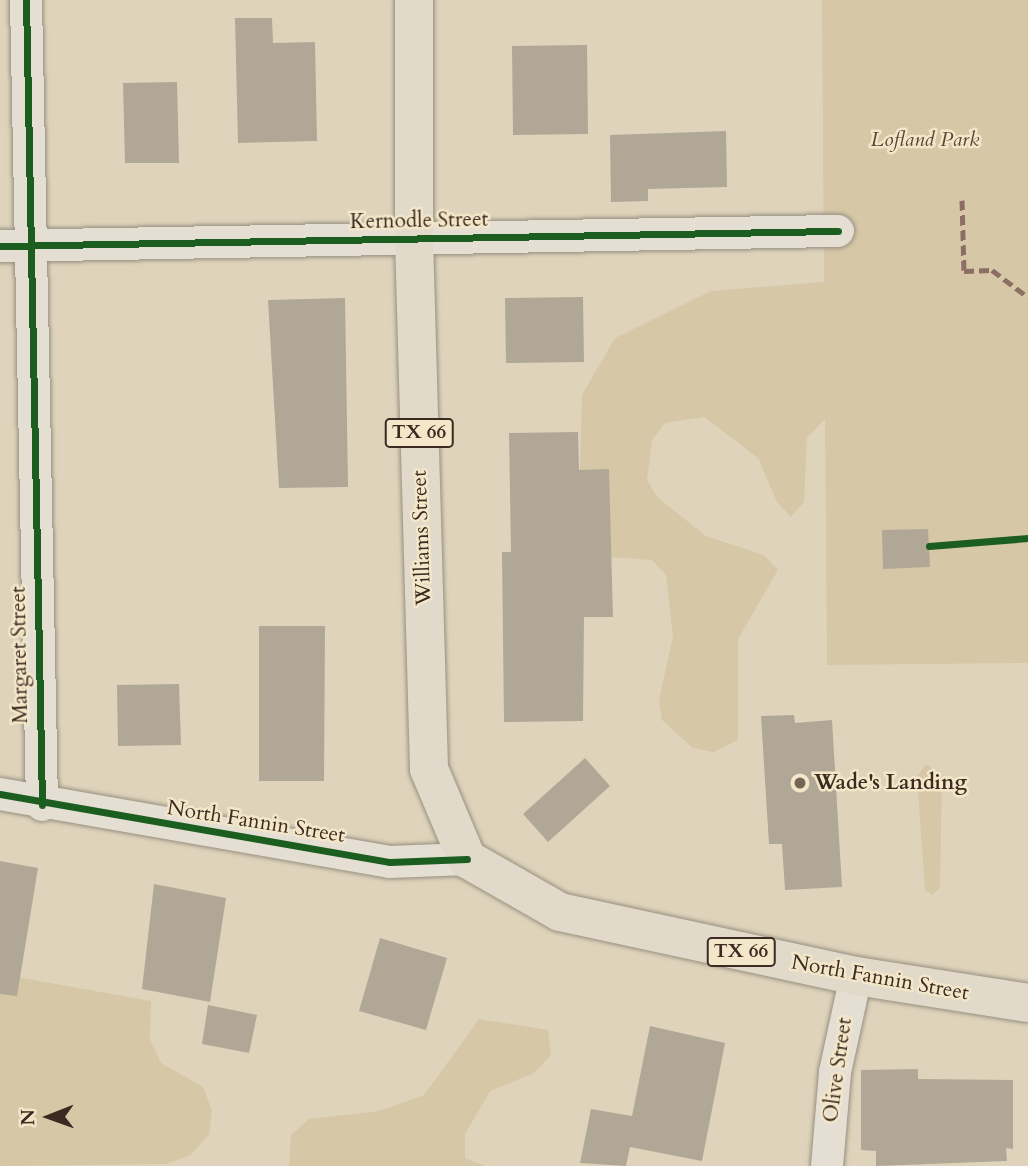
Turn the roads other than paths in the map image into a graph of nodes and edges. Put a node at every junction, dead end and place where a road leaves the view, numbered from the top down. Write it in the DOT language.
graph roads {
  1 [pos="26,0"];
  2 [pos="414,0"];
  3 [pos="838,231"];
  4 [pos="414,238"];
  5 [pos="14,246"];
  6 [pos="0,794"];
  7 [pos="42,805"];
  8 [pos="467,859"];
  9 [pos="856,976"];
  10 [pos="1028,1003"];
  11 [pos="827,1166"];
  1 -- 5 [label="street, Margaret Street"];
  2 -- 4 [label="main road, Williams Street / TX 66"];
  3 -- 4 [label="street, Kernodle Street"];
  4 -- 5 [label="street, Kernodle Street"];
  4 -- 8 [label="main road, Williams Street / TX 66"];
  5 -- 7 [label="street, Margaret Street"];
  6 -- 7 [label="street, North Fannin Street"];
  7 -- 8 [label="street, North Fannin Street"];
  8 -- 9 [label="main road, North Fannin Street / TX 66"];
  9 -- 10 [label="main road, North Fannin Street / TX 66"];
  9 -- 11 [label="street, Olive Street"];
}
